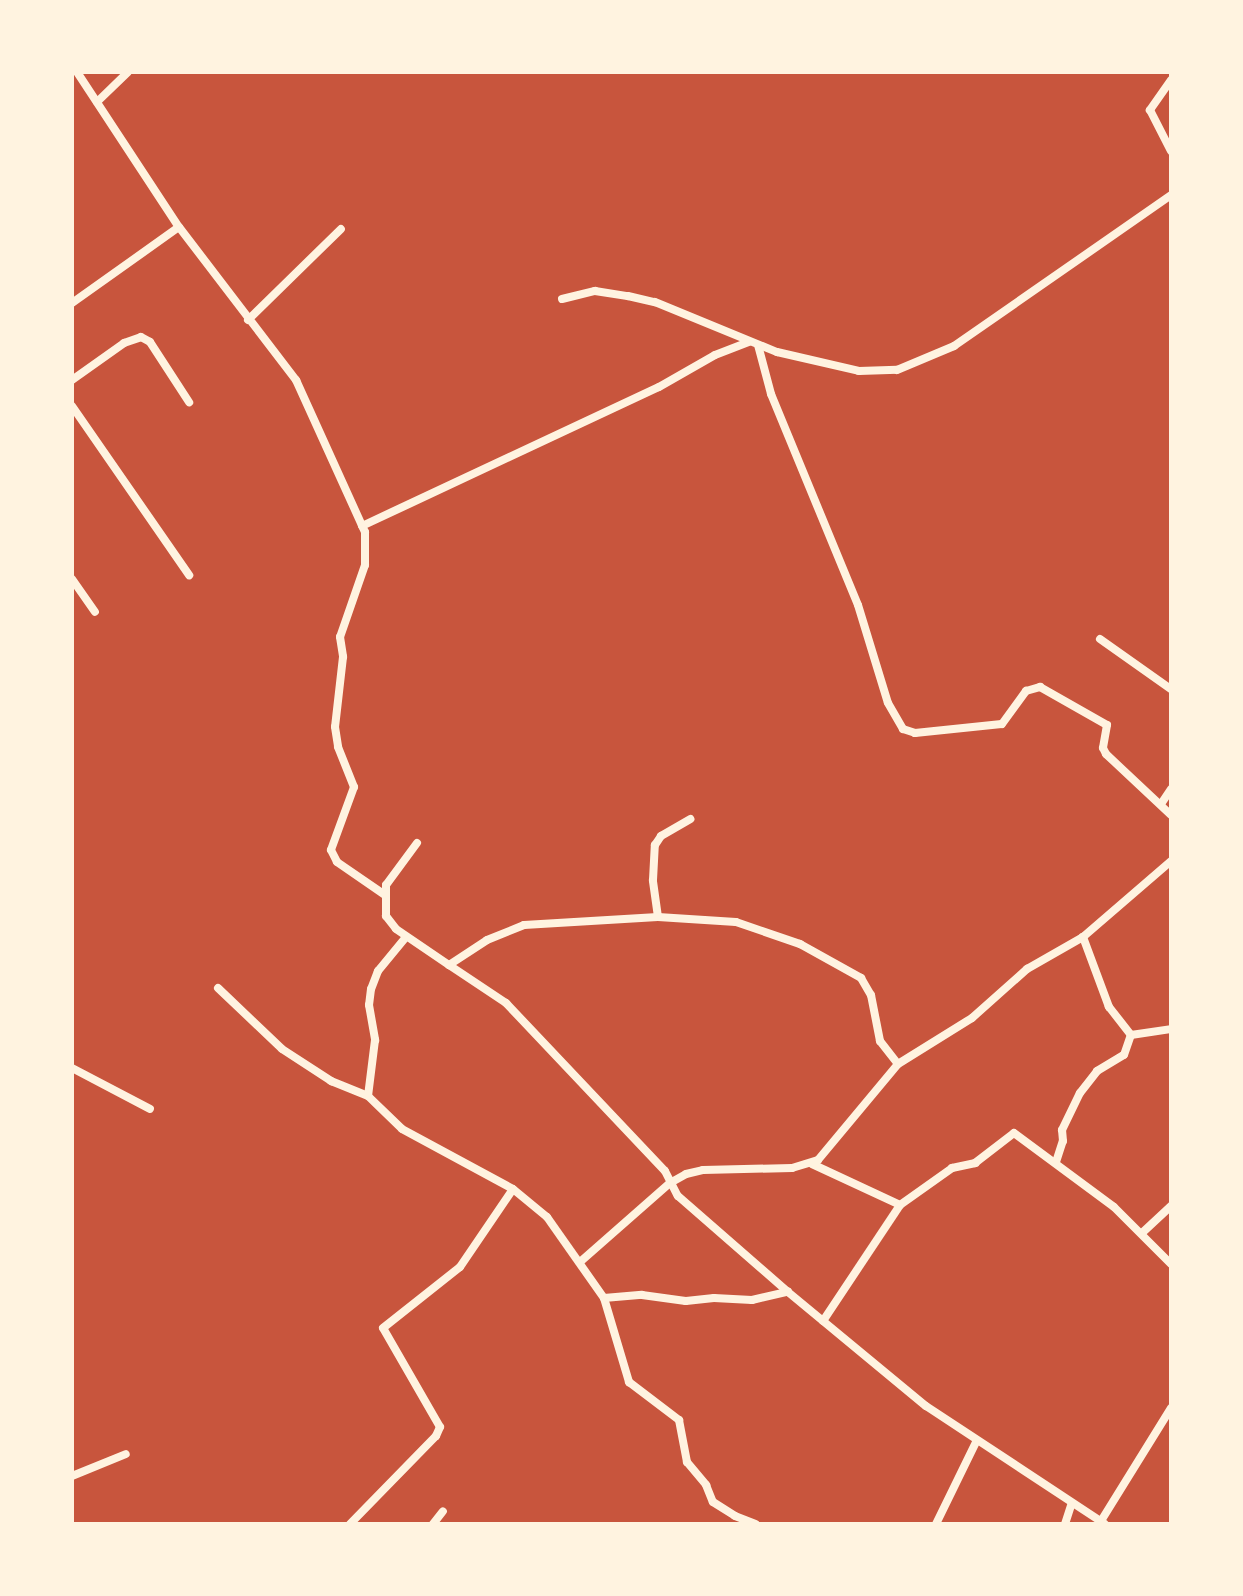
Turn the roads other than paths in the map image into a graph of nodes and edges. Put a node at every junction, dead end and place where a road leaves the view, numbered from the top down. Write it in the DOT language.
graph roads {
  1 [pos="77,72"];
  2 [pos="128,72"];
  3 [pos="1171,80"];
  4 [pos="97,102"];
  5 [pos="1171,151"];
  6 [pos="1171,195"];
  7 [pos="179,227"];
  8 [pos="341,229"];
  9 [pos="73,299"];
  10 [pos="562,299"];
  11 [pos="248,320"];
  12 [pos="754,344"];
  13 [pos="72,380"];
  14 [pos="189,402"];
  15 [pos="72,406"];
  16 [pos="362,526"];
  17 [pos="189,575"];
  18 [pos="72,579"];
  19 [pos="95,612"];
  20 [pos="1100,639"];
  21 [pos="1171,689"];
  22 [pos="1171,789"];
  23 [pos="1161,804"];
  24 [pos="1171,815"];
  25 [pos="691,819"];
  26 [pos="417,843"];
  27 [pos="1171,861"];
  28 [pos="385,895"];
  29 [pos="658,917"];
  30 [pos="406,937"];
  31 [pos="1083,937"];
  32 [pos="449,965"];
  33 [pos="218,988"];
  34 [pos="1171,1029"];
  35 [pos="1131,1035"];
  36 [pos="898,1064"];
  37 [pos="72,1068"];
  38 [pos="368,1096"];
  39 [pos="150,1109"];
  40 [pos="1056,1162"];
  41 [pos="812,1164"];
  42 [pos="670,1183"];
  43 [pos="513,1189"];
  44 [pos="900,1205"];
  45 [pos="1171,1206"];
  46 [pos="1142,1233"];
  47 [pos="580,1262"];
  48 [pos="1171,1264"];
  49 [pos="788,1292"];
  50 [pos="604,1298"];
  51 [pos="823,1321"];
  52 [pos="1171,1408"];
  53 [pos="977,1440"];
  54 [pos="126,1454"];
  55 [pos="72,1476"];
  56 [pos="1072,1503"];
  57 [pos="443,1511"];
  58 [pos="1103,1522"];
  59 [pos="350,1524"];
  60 [pos="433,1524"];
  61 [pos="756,1524"];
  62 [pos="936,1524"];
  63 [pos="1065,1524"];
  1 -- 4 [label="street"];
  2 -- 4 [label="street"];
  3 -- 5 [label="street"];
  4 -- 7 [label="street"];
  6 -- 12 [label="street"];
  7 -- 9 [label="street"];
  7 -- 11 [label="street"];
  8 -- 11 [label="street"];
  10 -- 12 [label="street"];
  11 -- 16 [label="street"];
  12 -- 16 [label="street"];
  12 -- 23 [label="street"];
  13 -- 14 [label="street"];
  15 -- 17 [label="street"];
  16 -- 28 [label="street"];
  18 -- 19 [label="street"];
  20 -- 21 [label="street"];
  22 -- 23 [label="street"];
  23 -- 24 [label="street"];
  25 -- 29 [label="street"];
  26 -- 28 [label="street"];
  27 -- 31 [label="street"];
  28 -- 30 [label="street"];
  29 -- 32 [label="street"];
  29 -- 36 [label="street"];
  30 -- 32 [label="street"];
  30 -- 38 [label="street"];
  31 -- 35 [label="street"];
  31 -- 36 [label="street"];
  32 -- 42 [label="street"];
  33 -- 38 [label="street"];
  34 -- 35 [label="street"];
  35 -- 40 [label="street"];
  36 -- 41 [label="street"];
  37 -- 39 [label="street"];
  38 -- 43 [label="street"];
  40 -- 44 [label="street"];
  40 -- 46 [label="street"];
  41 -- 42 [label="street"];
  41 -- 44 [label="street"];
  42 -- 47 [label="street"];
  42 -- 49 [label="street"];
  43 -- 47 [label="street"];
  43 -- 59 [label="street"];
  44 -- 51 [label="street"];
  45 -- 46 [label="street"];
  46 -- 48 [label="street"];
  47 -- 50 [label="street"];
  49 -- 50 [label="street"];
  49 -- 51 [label="street"];
  50 -- 61 [label="street"];
  51 -- 53 [label="street"];
  52 -- 58 [label="street"];
  53 -- 56 [label="street"];
  53 -- 62 [label="street"];
  54 -- 55 [label="street"];
  56 -- 58 [label="street"];
  56 -- 63 [label="street"];
  57 -- 60 [label="street"];
}
